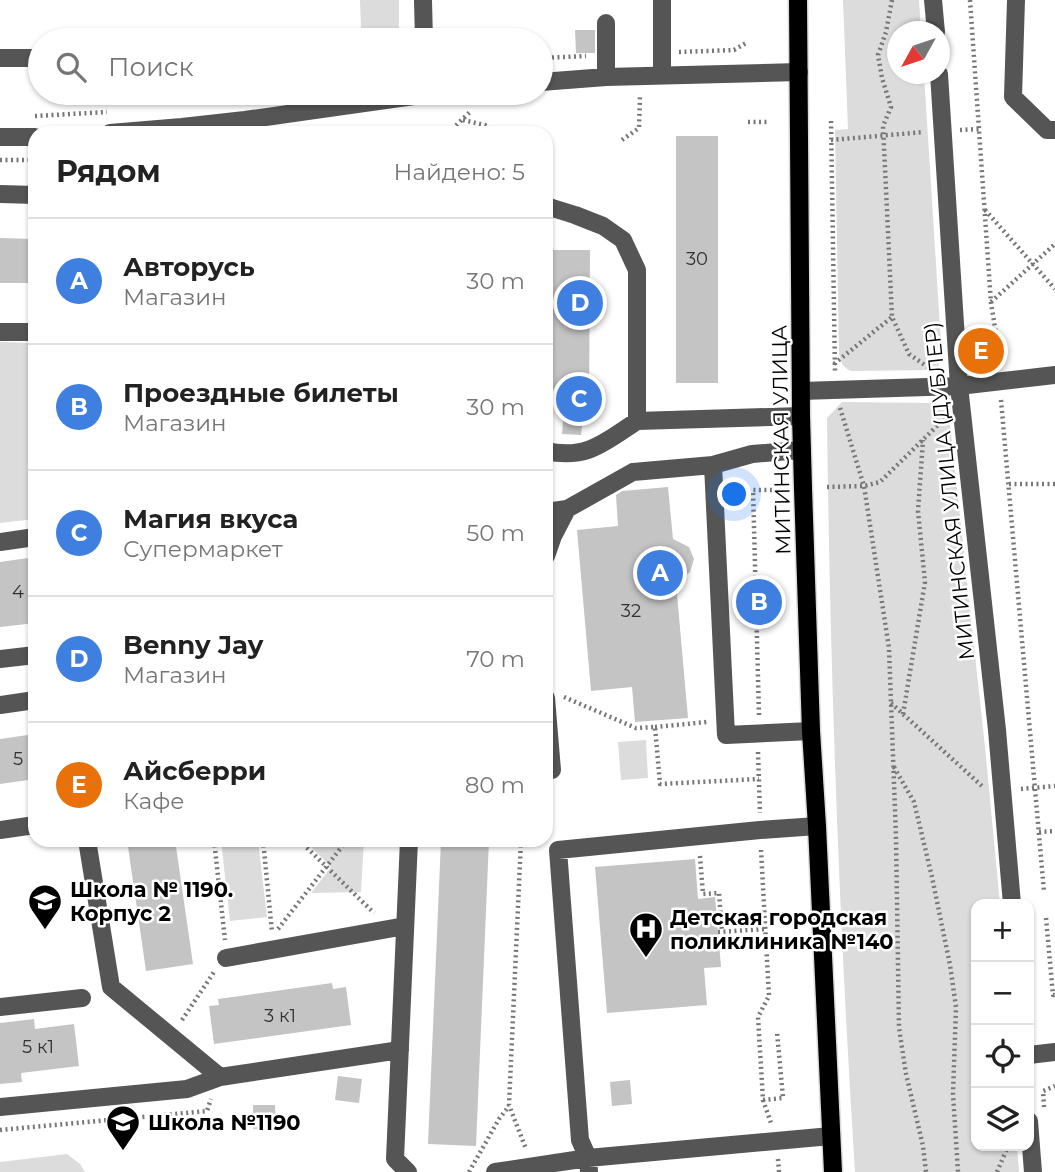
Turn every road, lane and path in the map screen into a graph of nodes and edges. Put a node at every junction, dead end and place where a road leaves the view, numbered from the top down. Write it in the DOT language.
graph roads {
  1 [pos="424,0"];
  2 [pos="662,0"];
  3 [pos="798,0"];
  4 [pos="892,0"];
  5 [pos="933,0"];
  6 [pos="970,0"];
  7 [pos="1016,0"];
  8 [pos="935,21"];
  9 [pos="606,23"];
  10 [pos="424,28"];
  11 [pos="0,58"];
  12 [pos="28,58"];
  13 [pos="799,72"];
  14 [pos="662,75"];
  15 [pos="606,77"];
  16 [pos="553,81"];
  17 [pos="940,84"];
  18 [pos="640,97"];
  19 [pos="352,105"];
  20 [pos="471,111"];
  21 [pos="463,120"];
  22 [pos="831,121"];
  23 [pos="748,122"];
  24 [pos="770,122"];
  25 [pos="218,126"];
  26 [pos="456,126"];
  27 [pos="486,126"];
  28 [pos="979,129"];
  29 [pos="956,130"];
  30 [pos="1055,130"];
  31 [pos="921,132"];
  32 [pos="884,135"];
  33 [pos="28,136"];
  34 [pos="0,138"];
  35 [pos="831,139"];
  36 [pos="622,140"];
  37 [pos="0,160"];
  38 [pos="28,160"];
  39 [pos="0,194"];
  40 [pos="28,195"];
  41 [pos="553,208"];
  42 [pos="984,209"];
  43 [pos="1055,244"];
  44 [pos="1033,264"];
  45 [pos="1055,289"];
  46 [pos="991,303"];
  47 [pos="892,317"];
  48 [pos="0,332"];
  49 [pos="28,332"];
  50 [pos="932,370"];
  51 [pos="1055,375"];
  52 [pos="1004,381"];
  53 [pos="959,386"];
  54 [pos="801,391"];
  55 [pos="1001,399"];
  56 [pos="991,403"];
  57 [pos="840,411"];
  58 [pos="949,415"];
  59 [pos="801,416"];
  60 [pos="637,421"];
  61 [pos="923,440"];
  62 [pos="802,450"];
  63 [pos="553,452"];
  64 [pos="713,466"];
  65 [pos="1009,484"];
  66 [pos="1055,484"];
  67 [pos="864,486"];
  68 [pos="827,487"];
  69 [pos="753,490"];
  70 [pos="775,490"];
  71 [pos="567,509"];
  72 [pos="553,511"];
  73 [pos="553,536"];
  74 [pos="28,538"];
  75 [pos="0,542"];
  76 [pos="28,655"];
  77 [pos="0,659"];
  78 [pos="553,696"];
  79 [pos="28,701"];
  80 [pos="890,703"];
  81 [pos="0,705"];
  82 [pos="903,714"];
  83 [pos="811,731"];
  84 [pos="894,766"];
  85 [pos="759,779"];
  86 [pos="1055,786"];
  87 [pos="1036,788"];
  88 [pos="1017,790"];
  89 [pos="989,792"];
  90 [pos="28,826"];
  91 [pos="817,826"];
  92 [pos="0,830"];
  93 [pos="1055,831"];
  94 [pos="1039,832"];
  95 [pos="699,837"];
  96 [pos="88,847"];
  97 [pos="215,847"];
  98 [pos="264,847"];
  99 [pos="306,847"];
  100 [pos="342,847"];
  101 [pos="408,847"];
  102 [pos="521,847"];
  103 [pos="327,867"];
  104 [pos="1044,892"];
  105 [pos="1012,899"];
  106 [pos="1046,918"];
  107 [pos="398,928"];
  108 [pos="765,929"];
  109 [pos="226,958"];
  110 [pos="1053,978"];
  111 [pos="1055,995"];
  112 [pos="82,998"];
  113 [pos="0,1007"];
  114 [pos="777,1032"];
  115 [pos="171,1036"];
  116 [pos="400,1050"];
  117 [pos="1055,1052"];
  118 [pos="1034,1054"];
  119 [pos="219,1077"];
  120 [pos="1055,1086"];
  121 [pos="763,1100"];
  122 [pos="509,1105"];
  123 [pos="0,1107"];
  124 [pos="1037,1119"];
  125 [pos="831,1136"];
  126 [pos="1006,1151"];
  127 [pos="588,1165"];
  128 [pos="533,1166"];
  129 [pos="408,1172"];
  130 [pos="469,1172"];
  131 [pos="495,1172"];
  132 [pos="833,1172"];
  133 [pos="926,1172"];
  134 [pos="958,1172"];
  135 [pos="997,1172"];
  136 [pos="1033,1172"];
  1 -- 10 [label="street"];
  2 -- 14 [label="street"];
  3 -- 13 [label="main road, МИТИНСКАЯ УЛИЦА"];
  4 -- 32 [label="path"];
  5 -- 8 [label="street"];
  6 -- 28 [label="path"];
  7 -- 30 [label="street"];
  9 -- 15 [label="street"];
  11 -- 12 [label="street"];
  13 -- 14 [label="street"];
  13 -- 54 [label="main road, МИТИНСКАЯ УЛИЦА"];
  14 -- 15 [label="street"];
  15 -- 16 [label="street"];
  17 -- 53 [label="street, МИТИНСКАЯ УЛИЦА (ДУБЛЕР)"];
  18 -- 36 [label="path"];
  19 -- 25 [label="street"];
  20 -- 21 [label="path"];
  21 -- 26 [label="path"];
  21 -- 27 [label="path"];
  22 -- 35 [label="path"];
  23 -- 24 [label="path"];
  28 -- 29 [label="path"];
  28 -- 42 [label="path"];
  31 -- 32 [label="path"];
  32 -- 35 [label="path"];
  32 -- 47 [label="path"];
  33 -- 34 [label="street"];
  35 -- 47 [label="path"];
  37 -- 38 [label="path"];
  39 -- 40 [label="street"];
  41 -- 60 [label="street"];
  42 -- 44 [label="path"];
  42 -- 46 [label="path"];
  43 -- 44 [label="path"];
  44 -- 45 [label="path"];
  44 -- 46 [label="path"];
  46 -- 52 [label="path"];
  47 -- 50 [label="path"];
  48 -- 49 [label="street"];
  51 -- 52 [label="street"];
  52 -- 53 [label="street"];
  52 -- 55 [label="path"];
  53 -- 54 [label="street"];
  53 -- 105 [label="street, МИТИНСКАЯ УЛИЦА (ДУБЛЕР)"];
  54 -- 59 [label="main road, МИТИНСКАЯ УЛИЦА"];
  55 -- 56 [label="path"];
  55 -- 65 [label="path"];
  57 -- 67 [label="path"];
  58 -- 61 [label="path"];
  59 -- 60 [label="street"];
  59 -- 62 [label="main road, МИТИНСКАЯ УЛИЦА"];
  60 -- 63 [label="street"];
  61 -- 67 [label="path"];
  61 -- 82 [label="path"];
  62 -- 64 [label="street"];
  62 -- 83 [label="main road, МИТИНСКАЯ УЛИЦА"];
  64 -- 71 [label="street"];
  64 -- 83 [label="street"];
  65 -- 66 [label="path"];
  65 -- 87 [label="path"];
  67 -- 68 [label="path"];
  67 -- 80 [label="path"];
  69 -- 70 [label="path"];
  71 -- 72 [label="street"];
  71 -- 73 [label="street"];
  74 -- 75 [label="street"];
  76 -- 77 [label="street"];
  78 -- 85 [label="path"];
  79 -- 81 [label="street"];
  80 -- 82 [label="path"];
  80 -- 84 [label="path"];
  82 -- 89 [label="path"];
  83 -- 91 [label="main road, МИТИНСКАЯ УЛИЦА"];
  84 -- 133 [label="path"];
  84 -- 134 [label="path"];
  86 -- 87 [label="path"];
  87 -- 88 [label="path"];
  87 -- 94 [label="path"];
  90 -- 92 [label="street"];
  91 -- 95 [label="street"];
  91 -- 125 [label="main road, МИТИНСКАЯ УЛИЦА"];
  93 -- 94 [label="path"];
  94 -- 104 [label="path"];
  95 -- 108 [label="path"];
  95 -- 127 [label="street"];
  96 -- 115 [label="street"];
  97 -- 109 [label="path"];
  98 -- 103 [label="path"];
  99 -- 103 [label="path"];
  100 -- 103 [label="path"];
  101 -- 107 [label="street"];
  102 -- 122 [label="path"];
  103 -- 107 [label="path"];
  106 -- 110 [label="path"];
  107 -- 109 [label="street"];
  107 -- 116 [label="street"];
  109 -- 115 [label="path"];
  110 -- 111 [label="path"];
  112 -- 113 [label="street"];
  114 -- 121 [label="path"];
  115 -- 119 [label="street"];
  116 -- 119 [label="street"];
  116 -- 129 [label="street"];
  117 -- 118 [label="street"];
  119 -- 123 [label="street"];
  120 -- 124 [label="path"];
  122 -- 128 [label="path"];
  122 -- 130 [label="path"];
  124 -- 136 [label="street"];
  125 -- 127 [label="street"];
  125 -- 132 [label="main road, МИТИНСКАЯ УЛИЦА"];
  126 -- 135 [label="path"];
  127 -- 128 [label="street"];
  128 -- 131 [label="street"];
}
